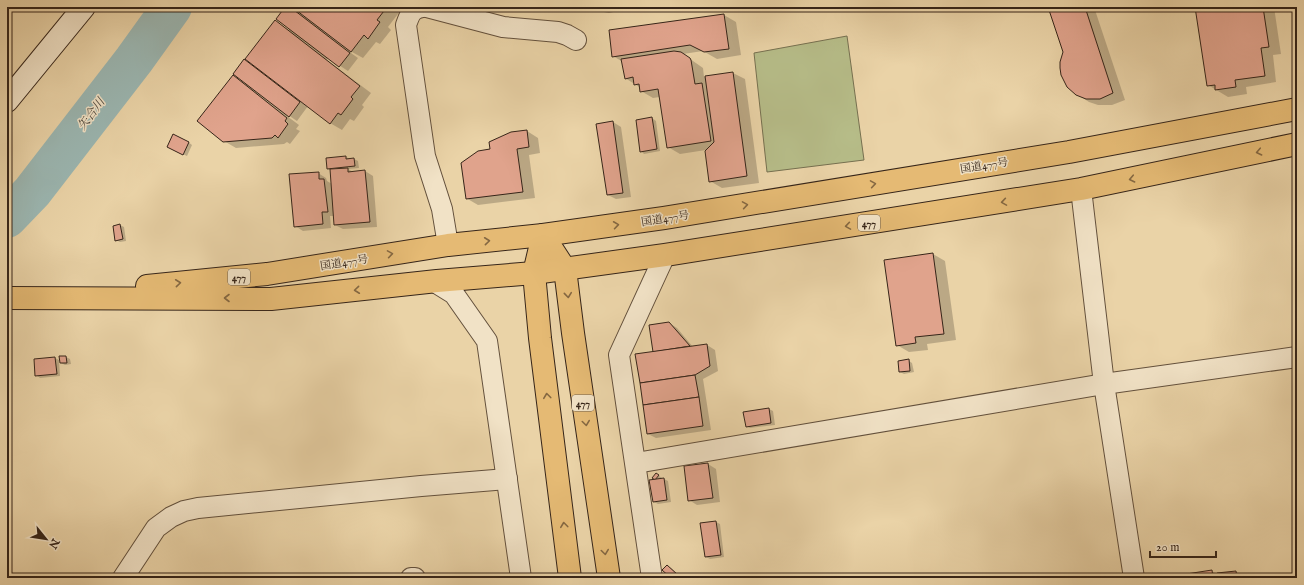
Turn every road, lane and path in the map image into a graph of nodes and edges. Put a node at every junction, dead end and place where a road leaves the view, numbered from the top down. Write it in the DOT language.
graph roads {
  1 [pos="84,7"];
  2 [pos="423,7"];
  3 [pos="428,7"];
  4 [pos="576,40"];
  5 [pos="7,101"];
  6 [pos="1297,109"];
  7 [pos="1297,144"];
  8 [pos="1081,189"];
  9 [pos="543,235"];
  10 [pos="448,245"];
  11 [pos="665,255"];
  12 [pos="565,269"];
  13 [pos="534,273"];
  14 [pos="433,281"];
  15 [pos="18,298"];
  16 [pos="1297,356"];
  17 [pos="1104,384"];
  18 [pos="636,463"];
  19 [pos="507,479"];
  20 [pos="123,578"];
  21 [pos="411,578"];
  22 [pos="415,578"];
  23 [pos="521,578"];
  24 [pos="570,578"];
  25 [pos="609,578"];
  26 [pos="652,578"];
  27 [pos="1134,578"];
  1 -- 5 [label="street"];
  2 -- 10 [label="street"];
  3 -- 4 [label="street"];
  9 -- 6 [label="highway, 国道477号 / 477, one-way"];
  7 -- 8 [label="highway, 国道477号 / 477, one-way"];
  8 -- 11 [label="highway, 国道477号 / 477, one-way"];
  8 -- 17 [label="street"];
  10 -- 9 [label="highway, 国道477号 / 477, one-way"];
  9 -- 12 [label="highway, 477"];
  9 -- 13 [label="highway"];
  15 -- 10 [label="highway, 国道477号 / 477, one-way"];
  11 -- 12 [label="highway, 国道477号 / 477"];
  11 -- 18 [label="street"];
  12 -- 13 [label="highway, 国道477号 / 477"];
  12 -- 25 [label="highway, 477, one-way"];
  13 -- 14 [label="highway, 国道477号 / 477"];
  24 -- 13 [label="highway, one-way"];
  14 -- 15 [label="highway, 国道477号 / 477, one-way"];
  14 -- 19 [label="street"];
  16 -- 17 [label="street"];
  17 -- 18 [label="street"];
  17 -- 27 [label="street"];
  18 -- 26 [label="street"];
  19 -- 20 [label="street"];
  19 -- 23 [label="street"];
  21 -- 22 [label="street"];
}
